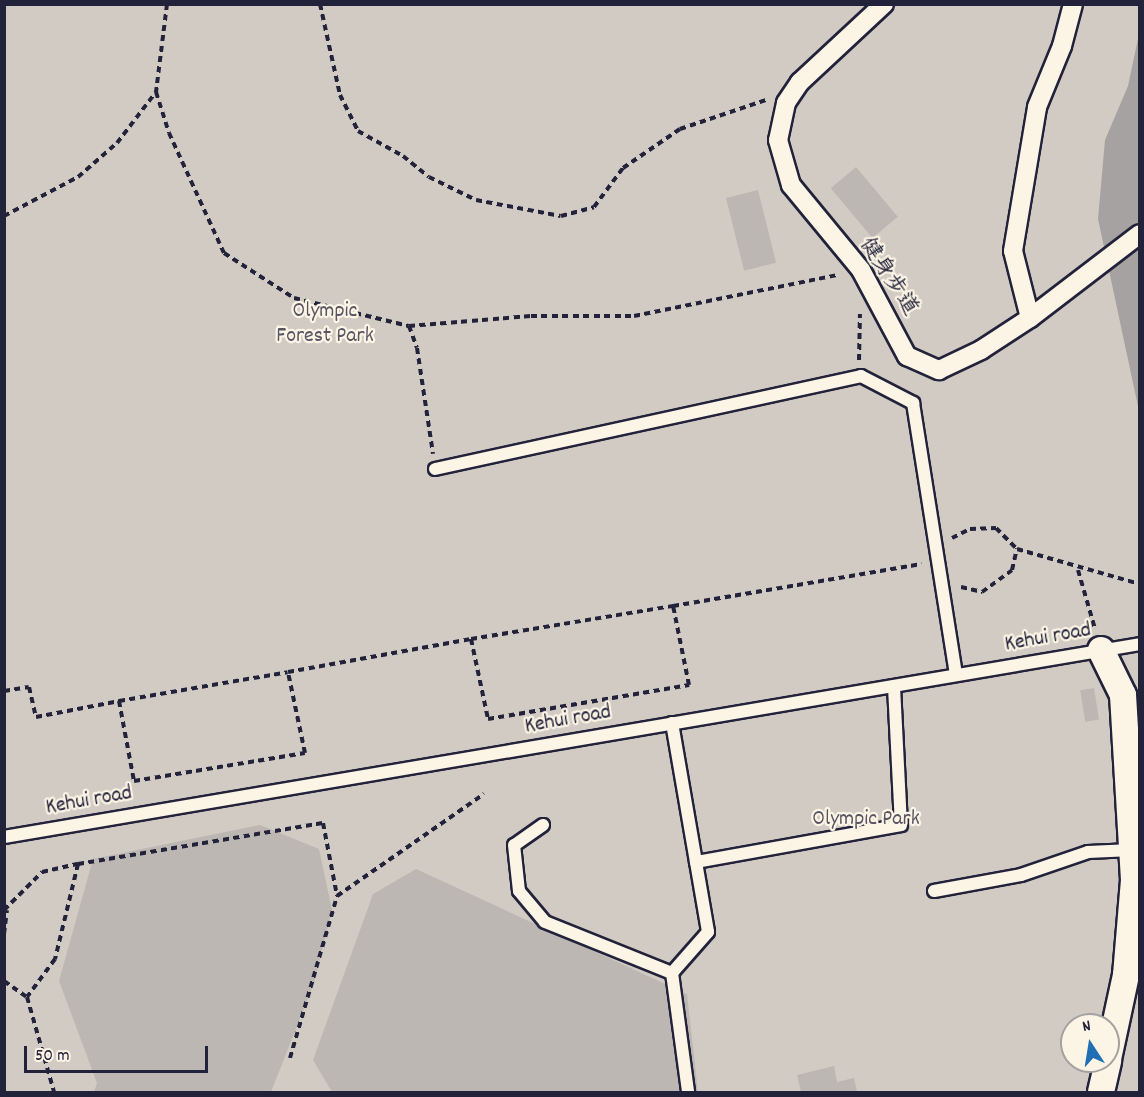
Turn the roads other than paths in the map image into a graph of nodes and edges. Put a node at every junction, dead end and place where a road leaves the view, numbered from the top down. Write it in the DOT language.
graph roads {
  1 [pos="884,4"];
  2 [pos="1073,4"];
  3 [pos="1140,234"];
  4 [pos="1030,318"];
  5 [pos="435,469"];
  6 [pos="1140,644"];
  7 [pos="1101,650"];
  8 [pos="956,675"];
  9 [pos="894,686"];
  10 [pos="672,723"];
  11 [pos="543,825"];
  12 [pos="4,837"];
  13 [pos="1132,850"];
  14 [pos="696,862"];
  15 [pos="934,891"];
  16 [pos="672,973"];
  17 [pos="1118,1013"];
  18 [pos="1105,1073"];
  19 [pos="688,1092"];
  20 [pos="1101,1092"];
  1 -- 4 [label="street, 健身步道"];
  2 -- 4 [label="street"];
  3 -- 4 [label="street, 健身步道"];
  5 -- 8 [label="lane"];
  6 -- 7 [label="lane, Kehui road"];
  7 -- 8 [label="lane, Kehui road"];
  7 -- 13 [label="street"];
  8 -- 9 [label="lane, Kehui road"];
  9 -- 10 [label="lane, Kehui road"];
  9 -- 14 [label="lane"];
  10 -- 12 [label="lane, Kehui road"];
  10 -- 14 [label="lane"];
  11 -- 16 [label="lane"];
  13 -- 15 [label="lane"];
  13 -- 17 [label="street"];
  14 -- 16 [label="lane"];
  16 -- 19 [label="lane"];
  18 -- 20 [label="street"];
}
